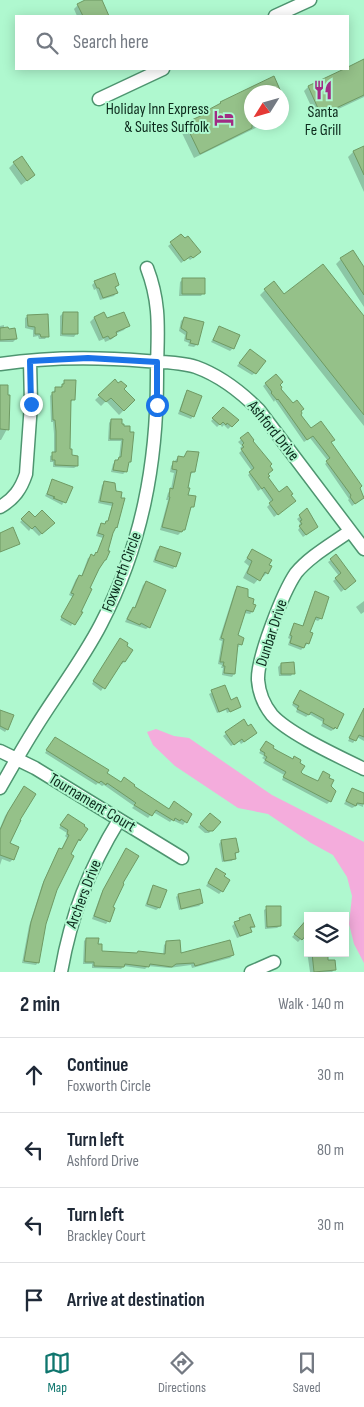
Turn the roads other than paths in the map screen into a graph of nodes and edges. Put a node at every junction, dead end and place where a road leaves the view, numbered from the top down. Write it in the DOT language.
graph roads {
  1 [pos="310,0"];
  2 [pos="277,15"];
  3 [pos="161,70"];
  4 [pos="99,99"];
  5 [pos="147,268"];
  6 [pos="30,361"];
  7 [pos="157,362"];
  8 [pos="0,364"];
  9 [pos="0,507"];
  10 [pos="350,531"];
  11 [pos="364,549"];
  12 [pos="0,751"];
  13 [pos="17,759"];
  14 [pos="364,769"];
  15 [pos="0,788"];
  16 [pos="119,820"];
  17 [pos="182,858"];
  18 [pos="274,962"];
  19 [pos="61,972"];
  20 [pos="250,972"];
  1 -- 2 [label="street"];
  3 -- 4 [label="street"];
  5 -- 7 [label="street, Foxworth Circle"];
  6 -- 7 [label="street, Ashford Drive"];
  6 -- 8 [label="street, Ashford Drive"];
  6 -- 9 [label="street"];
  7 -- 10 [label="street, Ashford Drive"];
  7 -- 13 [label="street, Foxworth Circle"];
  10 -- 11 [label="street, Ashford Drive"];
  10 -- 14 [label="street, Dunbar Drive"];
  12 -- 13 [label="street, Tournament Court"];
  13 -- 15 [label="street, Foxworth Circle"];
  13 -- 16 [label="street, Tournament Court"];
  16 -- 17 [label="street, Tournament Court"];
  16 -- 19 [label="street, Archers Drive"];
  18 -- 20 [label="street"];
}
